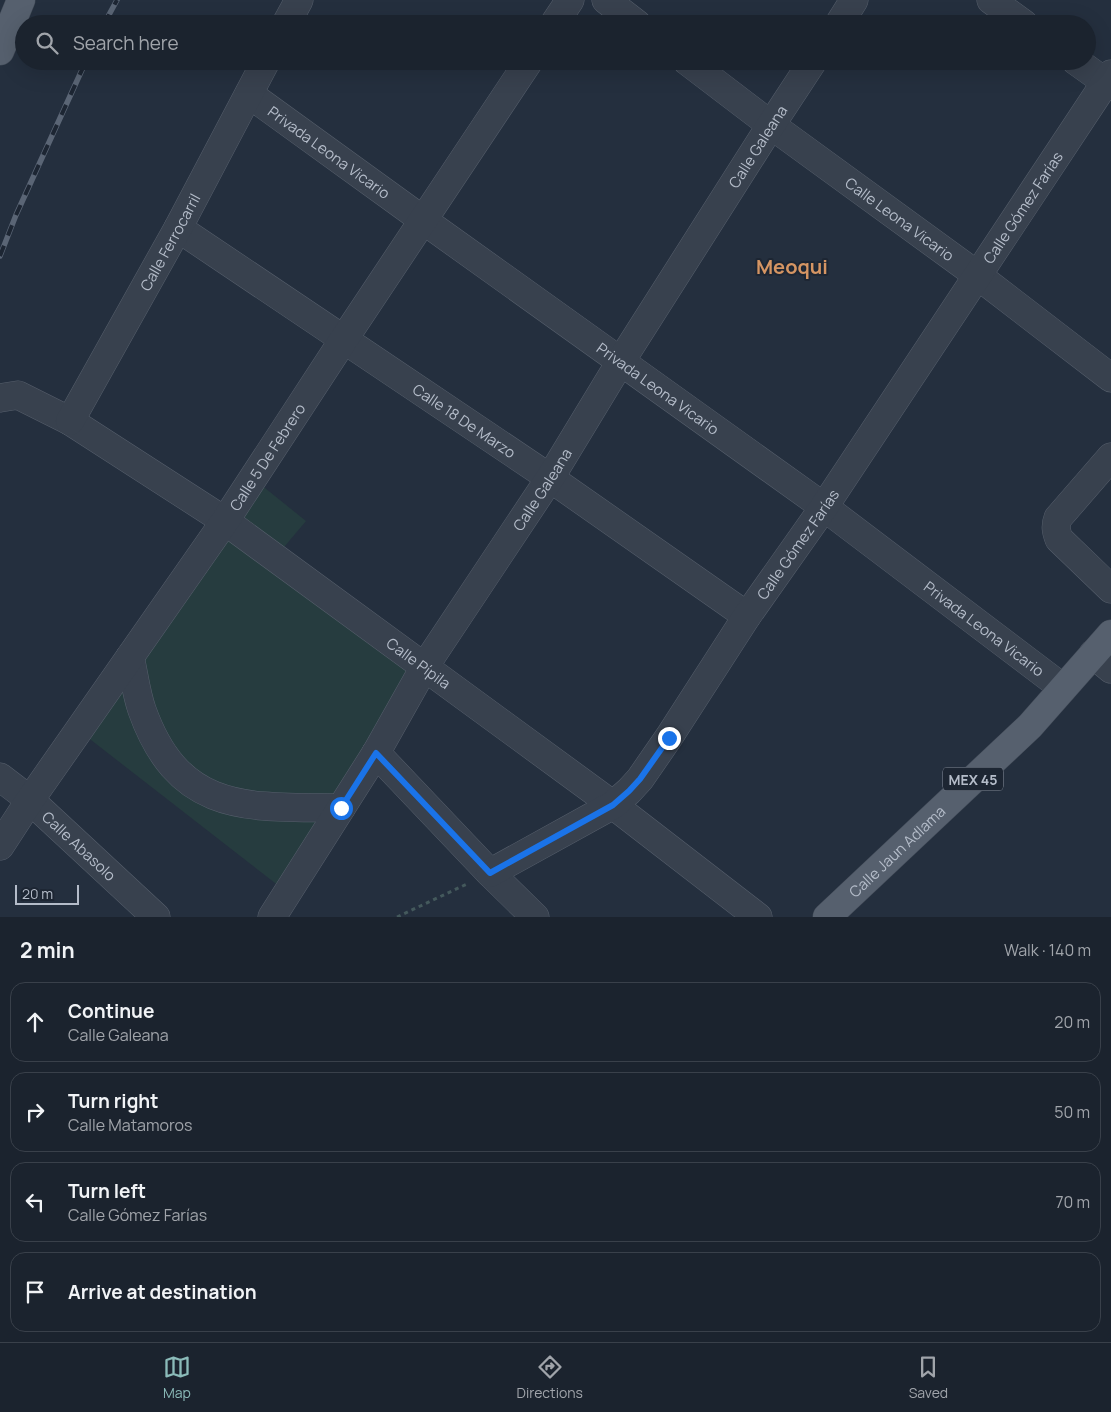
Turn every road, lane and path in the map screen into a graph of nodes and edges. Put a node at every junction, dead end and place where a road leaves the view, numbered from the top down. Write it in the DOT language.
graph roads {
  1 [pos="21,0"];
  2 [pos="299,0"];
  3 [pos="570,0"];
  4 [pos="606,0"];
  5 [pos="854,0"];
  6 [pos="991,0"];
  7 [pos="291,15"];
  8 [pos="560,15"];
  9 [pos="626,15"];
  10 [pos="844,15"];
  11 [pos="1012,15"];
  12 [pos="0,51"];
  13 [pos="261,70"];
  14 [pos="523,70"];
  15 [pos="699,70"];
  16 [pos="808,70"];
  17 [pos="1091,70"];
  18 [pos="1109,81"];
  19 [pos="249,94"];
  20 [pos="771,125"];
  21 [pos="423,220"];
  22 [pos="178,228"];
  23 [pos="977,275"];
  24 [pos="344,338"];
  25 [pos="621,361"];
  26 [pos="1111,378"];
  27 [pos="0,398"];
  28 [pos="70,421"];
  29 [pos="1106,474"];
  30 [pos="550,478"];
  31 [pos="824,507"];
  32 [pos="225,521"];
  33 [pos="1111,589"];
  34 [pos="748,616"];
  35 [pos="1111,634"];
  36 [pos="130,657"];
  37 [pos="1102,662"];
  38 [pos="425,666"];
  39 [pos="1064,688"];
  40 [pos="376,753"];
  41 [pos="0,777"];
  42 [pos="30,800"];
  43 [pos="613,805"];
  44 [pos="341,808"];
  45 [pos="0,846"];
  46 [pos="490,873"];
  47 [pos="156,917"];
  48 [pos="272,917"];
  49 [pos="397,917"];
  50 [pos="535,917"];
  51 [pos="758,917"];
  52 [pos="828,917"];
  1 -- 12 [label="main road"];
  2 -- 7 [label="street"];
  3 -- 8 [label="street"];
  4 -- 9 [label="street"];
  5 -- 10 [label="street"];
  6 -- 11 [label="street"];
  13 -- 19 [label="street, Calle Ferrocarril"];
  14 -- 21 [label="street, Calle 5 De Febrero"];
  15 -- 20 [label="street, Calle Leona Vicario"];
  16 -- 20 [label="street, Calle Galeana"];
  17 -- 18 [label="street"];
  18 -- 23 [label="street, Calle Gómez Farías"];
  19 -- 21 [label="street, Privada Leona Vicario"];
  19 -- 22 [label="street, Calle Ferrocarril"];
  20 -- 23 [label="street, Calle Leona Vicario"];
  20 -- 25 [label="street, Calle Galeana"];
  21 -- 24 [label="street, Calle 5 De Febrero"];
  21 -- 25 [label="street, Privada Leona Vicario"];
  22 -- 24 [label="street, Calle 18 De Marzo"];
  22 -- 28 [label="street, Calle Ferrocarril"];
  23 -- 26 [label="street, Calle Leona Vicario"];
  23 -- 31 [label="street, Calle Gómez Farías"];
  24 -- 30 [label="street, Calle 18 De Marzo"];
  24 -- 32 [label="street, Calle 5 De Febrero"];
  25 -- 30 [label="street, Calle Galeana"];
  25 -- 31 [label="street, Privada Leona Vicario"];
  27 -- 28 [label="street, Calle Pípila"];
  28 -- 32 [label="street, Calle Pípila"];
  29 -- 33 [label="street"];
  30 -- 34 [label="street, Calle 18 De Marzo"];
  30 -- 38 [label="street, Calle Galeana"];
  31 -- 34 [label="street, Calle Gómez Farías"];
  31 -- 39 [label="street, Privada Leona Vicario"];
  32 -- 36 [label="street, Calle 5 De Febrero"];
  32 -- 38 [label="street, Calle Pípila"];
  34 -- 43 [label="street, Calle Gómez Farías"];
  35 -- 37 [label="main road, Calle Jaun Adlama / MEX 45"];
  36 -- 42 [label="street, Calle 5 De Febrero"];
  36 -- 44 [label="street"];
  37 -- 39 [label="main road, Calle Jaun Adlama / MEX 45"];
  38 -- 40 [label="street, Calle Galeana"];
  38 -- 43 [label="street, Calle Pípila"];
  39 -- 52 [label="main road, Calle Jaun Adlama / MEX 45"];
  40 -- 44 [label="street, Calle Galeana"];
  40 -- 46 [label="street"];
  41 -- 42 [label="street, Calle Abasolo"];
  42 -- 45 [label="street, Calle 5 De Febrero"];
  42 -- 47 [label="street, Calle Abasolo"];
  43 -- 46 [label="street, Calle Gómez Farías"];
  43 -- 51 [label="street, Calle Pípila"];
  44 -- 48 [label="street, Calle Galeana"];
  46 -- 49 [label="path"];
  46 -- 50 [label="street"];
}
